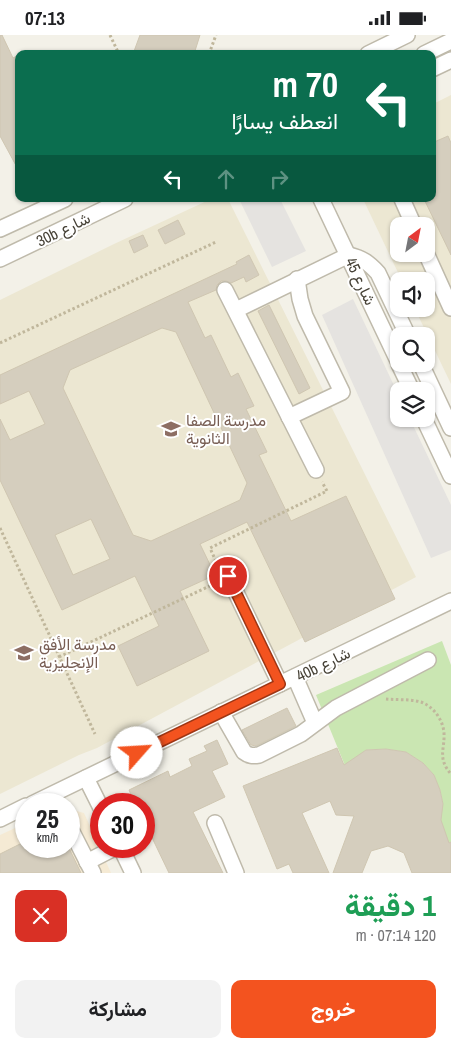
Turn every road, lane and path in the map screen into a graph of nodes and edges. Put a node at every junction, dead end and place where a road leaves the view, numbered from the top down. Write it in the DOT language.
graph roads {
  1 [pos="110,35"];
  2 [pos="216,35"];
  3 [pos="407,35"];
  4 [pos="451,41"];
  5 [pos="117,50"];
  6 [pos="210,50"];
  7 [pos="376,50"];
  8 [pos="432,50"];
  9 [pos="451,60"];
  10 [pos="436,67"];
  11 [pos="58,202"];
  12 [pos="119,202"];
  13 [pos="322,202"];
  14 [pos="403,202"];
  15 [pos="410,217"];
  16 [pos="0,229"];
  17 [pos="216,242"];
  18 [pos="349,255"];
  19 [pos="0,259"];
  20 [pos="431,263"];
  21 [pos="297,279"];
  22 [pos="225,290"];
  23 [pos="451,308"];
  24 [pos="236,310"];
  25 [pos="404,327"];
  26 [pos="0,343"];
  27 [pos="390,344"];
  28 [pos="424,372"];
  29 [pos="289,417"];
  30 [pos="428,427"];
  31 [pos="451,428"];
  32 [pos="316,470"];
  33 [pos="451,476"];
  34 [pos="0,528"];
  35 [pos="222,577"];
  36 [pos="451,601"];
  37 [pos="59,657"];
  38 [pos="428,661"];
  39 [pos="295,677"];
  40 [pos="280,684"];
  41 [pos="362,695"];
  42 [pos="221,712"];
  43 [pos="315,723"];
  44 [pos="95,734"];
  45 [pos="451,774"];
  46 [pos="86,778"];
  47 [pos="55,793"];
  48 [pos="94,793"];
  49 [pos="15,812"];
  50 [pos="0,819"];
  51 [pos="215,823"];
  52 [pos="80,848"];
  53 [pos="103,858"];
  54 [pos="125,858"];
  55 [pos="90,868"];
  56 [pos="133,873"];
  57 [pos="236,873"];
  1 -- 5 [label="path"];
  2 -- 6 [label="path"];
  3 -- 7 [label="street"];
  4 -- 8 [label="street"];
  9 -- 10 [label="street"];
  11 -- 16 [label="street, 30b شارع"];
  12 -- 19 [label="street, 30b شارع"];
  13 -- 18 [label="street, شارع 45"];
  14 -- 15 [label="street"];
  17 -- 26 [label="path"];
  18 -- 21 [label="street"];
  18 -- 25 [label="street"];
  18 -- 27 [label="street, شارع 45"];
  20 -- 23 [label="street"];
  21 -- 24 [label="street"];
  21 -- 29 [label="street"];
  22 -- 24 [label="street"];
  24 -- 29 [label="street"];
  28 -- 31 [label="street"];
  29 -- 32 [label="street"];
  30 -- 33 [label="street"];
  32 -- 35 [label="path"];
  34 -- 37 [label="path"];
  35 -- 37 [label="path"];
  35 -- 40 [label="street"];
  36 -- 39 [label="street, 40b شارع"];
  37 -- 44 [label="path"];
  38 -- 41 [label="street"];
  39 -- 40 [label="street, 40b شارع"];
  39 -- 43 [label="street"];
  40 -- 42 [label="street, 40b شارع"];
  41 -- 43 [label="street"];
  41 -- 45 [label="path"];
  42 -- 43 [label="street"];
  42 -- 46 [label="street, 40b شارع"];
  46 -- 47 [label="street, 40b شارع"];
  46 -- 48 [label="street"];
  49 -- 50 [label="street"];
  51 -- 57 [label="street"];
  52 -- 55 [label="street"];
  53 -- 55 [label="street"];
  54 -- 56 [label="street"];
}
